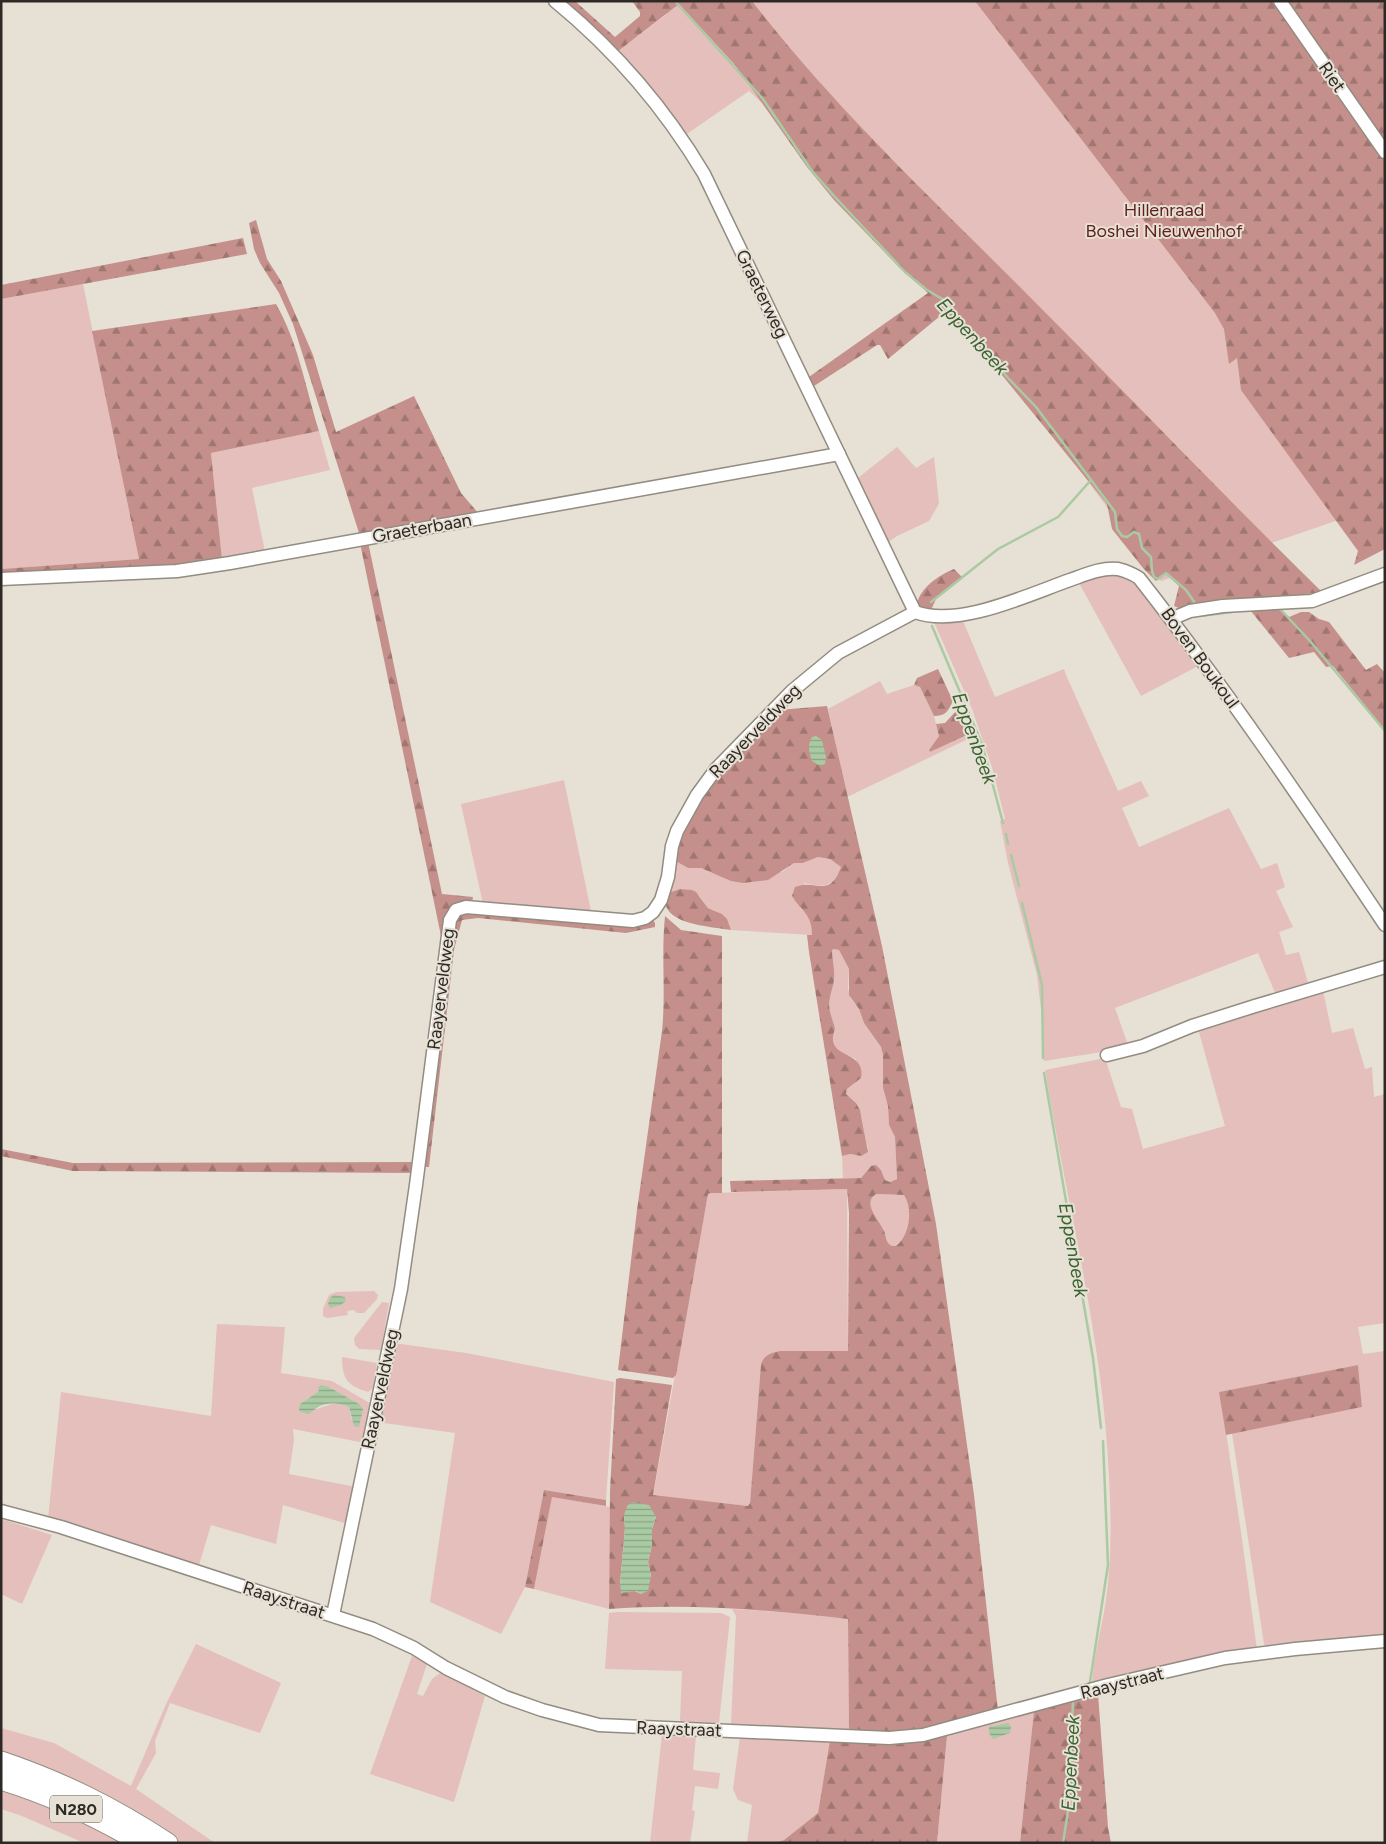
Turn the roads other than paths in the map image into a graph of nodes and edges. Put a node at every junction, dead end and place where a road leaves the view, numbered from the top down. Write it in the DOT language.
graph roads {
  1 [pos="555,1"];
  2 [pos="1280,1"];
  3 [pos="1385,152"];
  4 [pos="840,454"];
  5 [pos="1385,574"];
  6 [pos="1,579"];
  7 [pos="919,614"];
  8 [pos="1171,619"];
  9 [pos="1385,925"];
  10 [pos="1385,967"];
  11 [pos="1107,1055"];
  12 [pos="1,1511"];
  13 [pos="333,1616"];
  14 [pos="1385,1641"];
  15 [pos="1,1761"];
  16 [pos="1,1780"];
  17 [pos="141,1843"];
  18 [pos="168,1843"];
  1 -- 4 [label="street, Graeterweg"];
  2 -- 3 [label="street, Riet"];
  4 -- 6 [label="street, Graeterbaan"];
  4 -- 7 [label="street, Graeterweg"];
  5 -- 8 [label="street"];
  7 -- 8 [label="street, Boven Boukoul"];
  7 -- 13 [label="street, Raayerveldweg"];
  8 -- 9 [label="street, Boven Boukoul"];
  10 -- 11 [label="street"];
  12 -- 13 [label="street, Raaystraat"];
  13 -- 14 [label="street, Raaystraat"];
  15 -- 18 [label="highway, N280"];
  16 -- 17 [label="highway, N280"];
}
